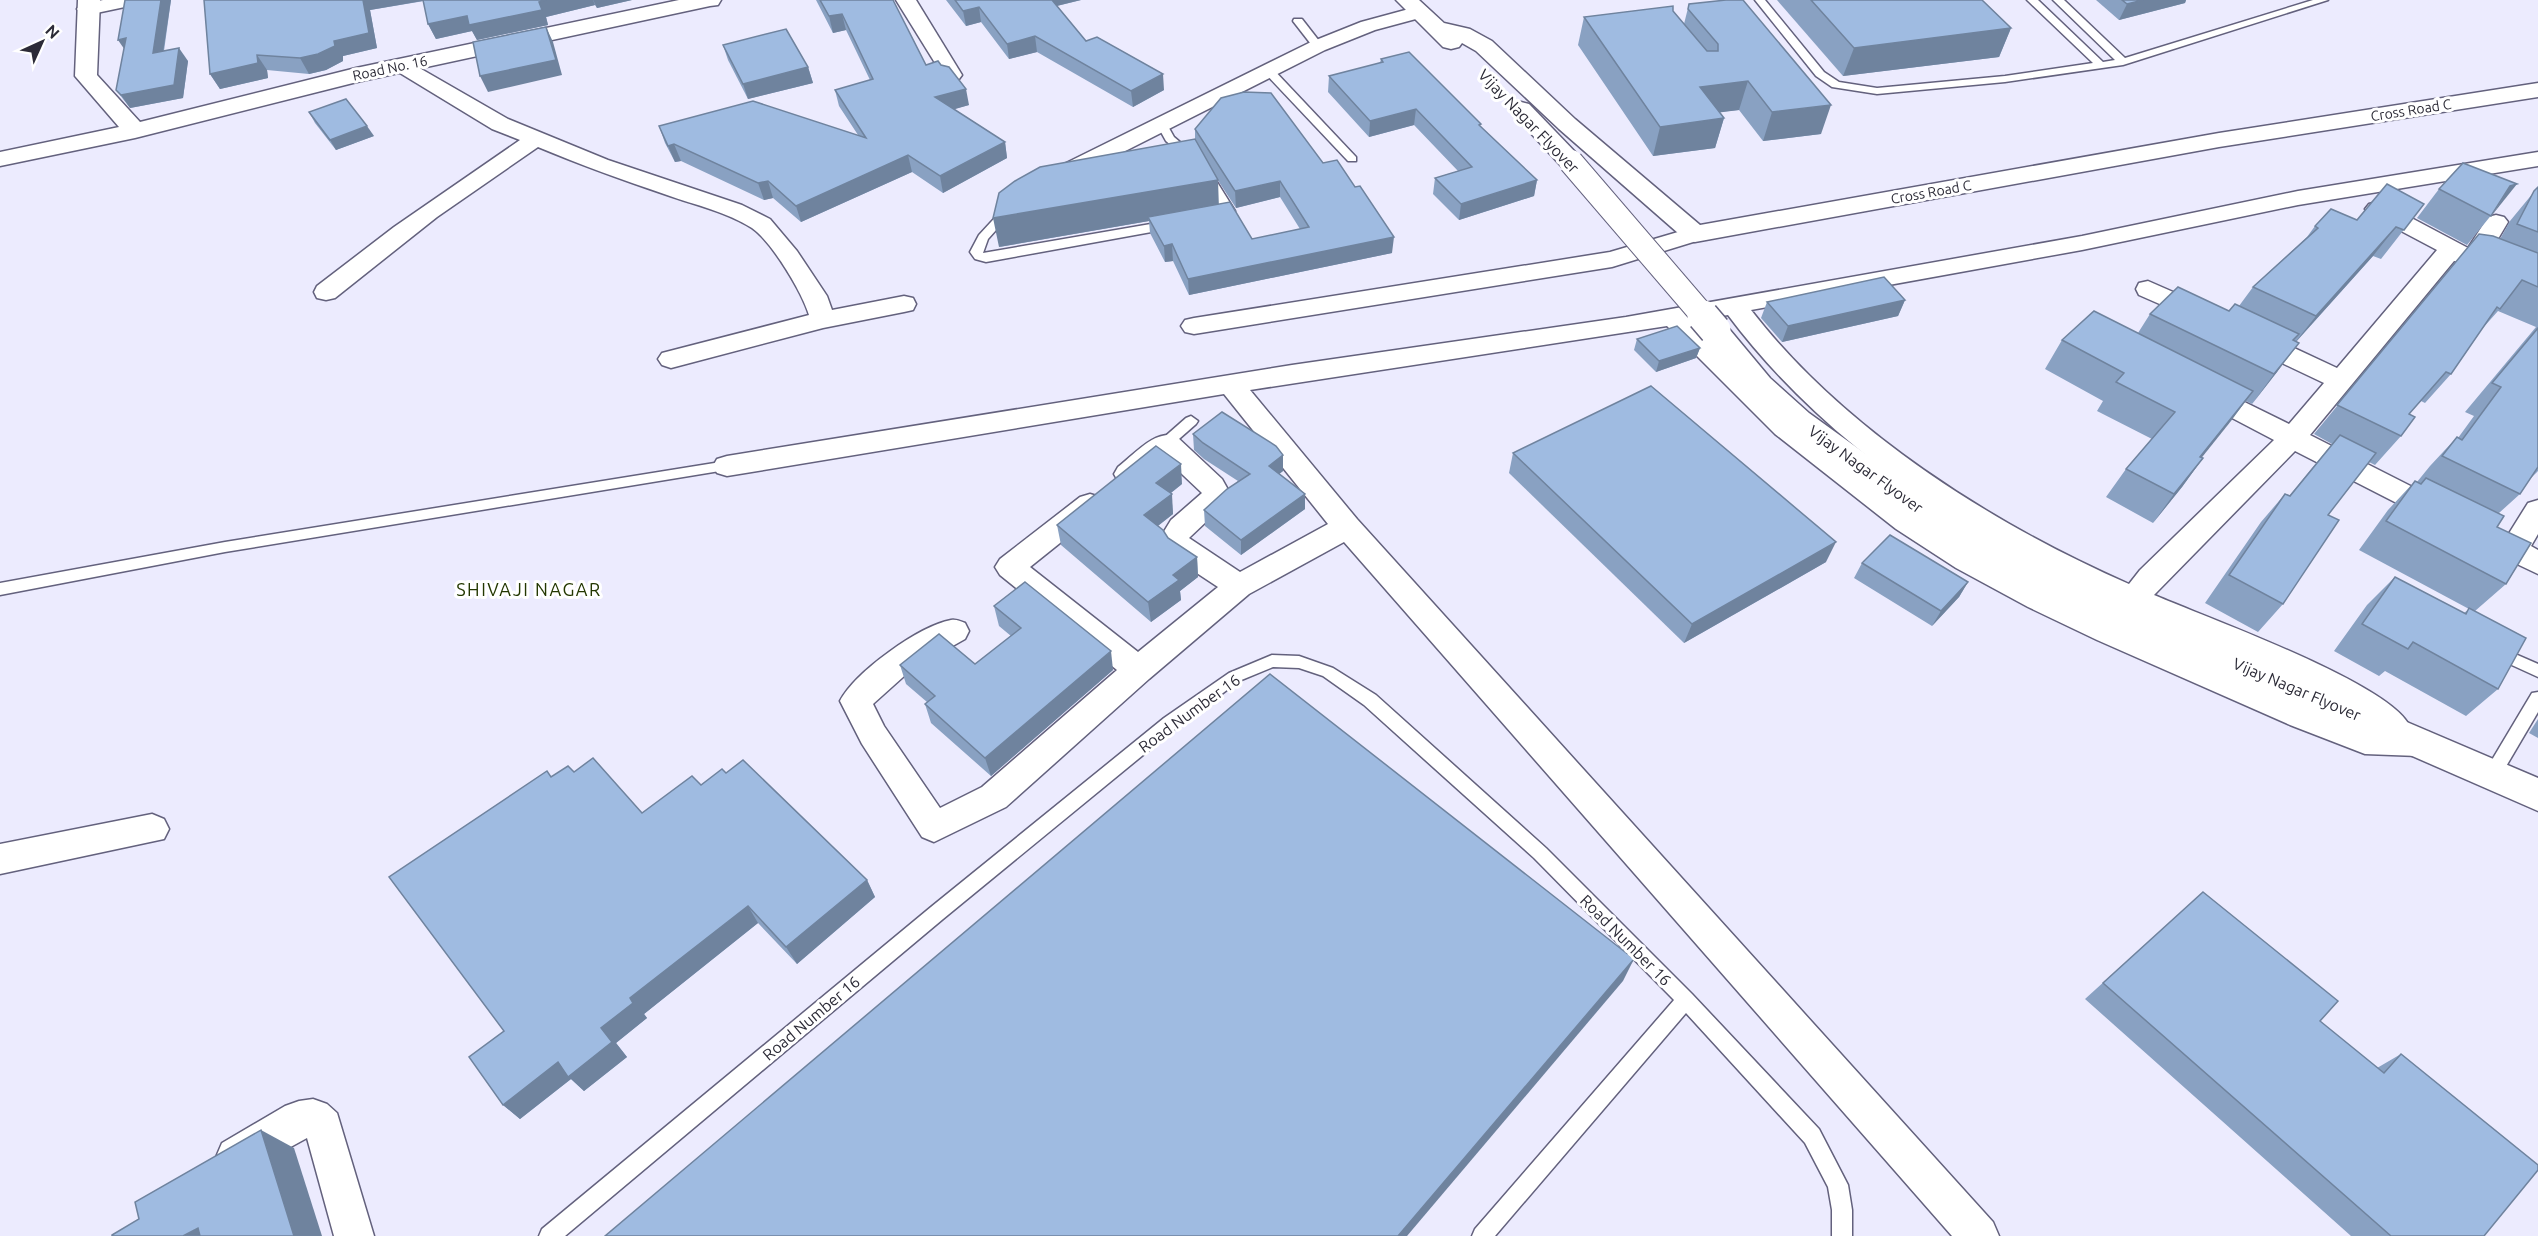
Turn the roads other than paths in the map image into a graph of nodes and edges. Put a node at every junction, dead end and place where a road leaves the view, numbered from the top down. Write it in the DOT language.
graph roads {
  1 [pos="132,0"];
  2 [pos="710,0"];
  3 [pos="906,0"];
  4 [pos="1760,0"];
  5 [pos="2032,0"];
  6 [pos="2058,0"];
  7 [pos="2323,0"];
  8 [pos="88,5"];
  9 [pos="1428,20"];
  10 [pos="1298,21"];
  11 [pos="1318,46"];
  12 [pos="2123,62"];
  13 [pos="2100,65"];
  14 [pos="402,66"];
  15 [pos="1267,69"];
  16 [pos="952,75"];
  17 [pos="2538,90"];
  18 [pos="1161,123"];
  19 [pos="135,131"];
  20 [pos="536,139"];
  21 [pos="0,159"];
  22 [pos="1352,159"];
  23 [pos="2538,159"];
  24 [pos="1042,184"];
  25 [pos="1017,202"];
  26 [pos="2377,209"];
  27 [pos="1203,218"];
  28 [pos="1181,222"];
  29 [pos="2496,222"];
  30 [pos="1695,234"];
  31 [pos="2467,254"];
  32 [pos="2538,283"];
  33 [pos="2148,289"];
  34 [pos="326,292"];
  35 [pos="904,304"];
  36 [pos="1733,304"];
  37 [pos="1672,316"];
  38 [pos="823,320"];
  39 [pos="1194,326"];
  40 [pos="671,359"];
  41 [pos="2177,379"];
  42 [pos="2340,380"];
  43 [pos="1231,385"];
  44 [pos="1191,421"];
  45 [pos="2293,437"];
  46 [pos="1166,443"];
  47 [pos="727,466"];
  48 [pos="2538,510"];
  49 [pos="1347,528"];
  50 [pos="2526,557"];
  51 [pos="1239,586"];
  52 [pos="0,589"];
  53 [pos="2135,598"];
  54 [pos="954,631"];
  55 [pos="2480,643"];
  56 [pos="1138,670"];
  57 [pos="2538,671"];
  58 [pos="2538,698"];
  59 [pos="2418,742"];
  60 [pos="2492,775"];
  61 [pos="2538,795"];
  62 [pos="152,829"];
  63 [pos="0,859"];
  64 [pos="1686,1000"];
  65 [pos="209,1172"];
  66 [pos="354,1236"];
  67 [pos="549,1236"];
  68 [pos="1482,1236"];
  69 [pos="1842,1236"];
  70 [pos="1978,1236"];
  1 -- 8 [label="street"];
  2 -- 14 [label="street, Road No. 16"];
  3 -- 16 [label="street"];
  4 -- 13 [label="lane"];
  5 -- 13 [label="lane"];
  6 -- 12 [label="lane"];
  7 -- 12 [label="lane"];
  8 -- 19 [label="street"];
  9 -- 11 [label="street"];
  9 -- 30 [label="street"];
  9 -- 59 [label="street, Vijay Nagar Flyover, bridge"];
  10 -- 11 [label="lane"];
  11 -- 15 [label="street"];
  12 -- 13 [label="lane"];
  14 -- 19 [label="street, Road No. 16"];
  14 -- 20 [label="street"];
  15 -- 18 [label="street"];
  15 -- 22 [label="lane"];
  17 -- 30 [label="street, Cross Road C"];
  18 -- 24 [label="street"];
  18 -- 27 [label="lane"];
  19 -- 21 [label="street, Road No. 16"];
  20 -- 34 [label="street"];
  20 -- 38 [label="street"];
  23 -- 36 [label="street"];
  25 -- 28 [label="lane"];
  26 -- 31 [label="street"];
  29 -- 31 [label="street"];
  30 -- 39 [label="street"];
  31 -- 32 [label="street"];
  31 -- 42 [label="street"];
  33 -- 42 [label="street"];
  35 -- 38 [label="street"];
  36 -- 37 [label="street"];
  36 -- 53 [label="street"];
  37 -- 43 [label="street"];
  37 -- 59 [label="street"];
  38 -- 40 [label="street"];
  41 -- 45 [label="street"];
  42 -- 45 [label="street"];
  43 -- 47 [label="street"];
  43 -- 49 [label="street"];
  44 -- 46 [label="lane"];
  45 -- 50 [label="street"];
  45 -- 53 [label="street"];
  46 -- 51 [label="street"];
  46 -- 56 [label="street"];
  47 -- 52 [label="lane"];
  48 -- 50 [label="street"];
  49 -- 51 [label="street"];
  49 -- 70 [label="street"];
  51 -- 56 [label="street"];
  53 -- 59 [label="street"];
  54 -- 56 [label="street"];
  55 -- 57 [label="lane"];
  58 -- 60 [label="lane"];
  59 -- 60 [label="street, Vijay Nagar Flyover"];
  60 -- 61 [label="street, Vijay Nagar Flyover"];
  62 -- 63 [label="street"];
  64 -- 67 [label="lane, Road Number 16"];
  64 -- 68 [label="lane"];
  64 -- 69 [label="lane, Road Number 16"];
  65 -- 66 [label="street"];
}
